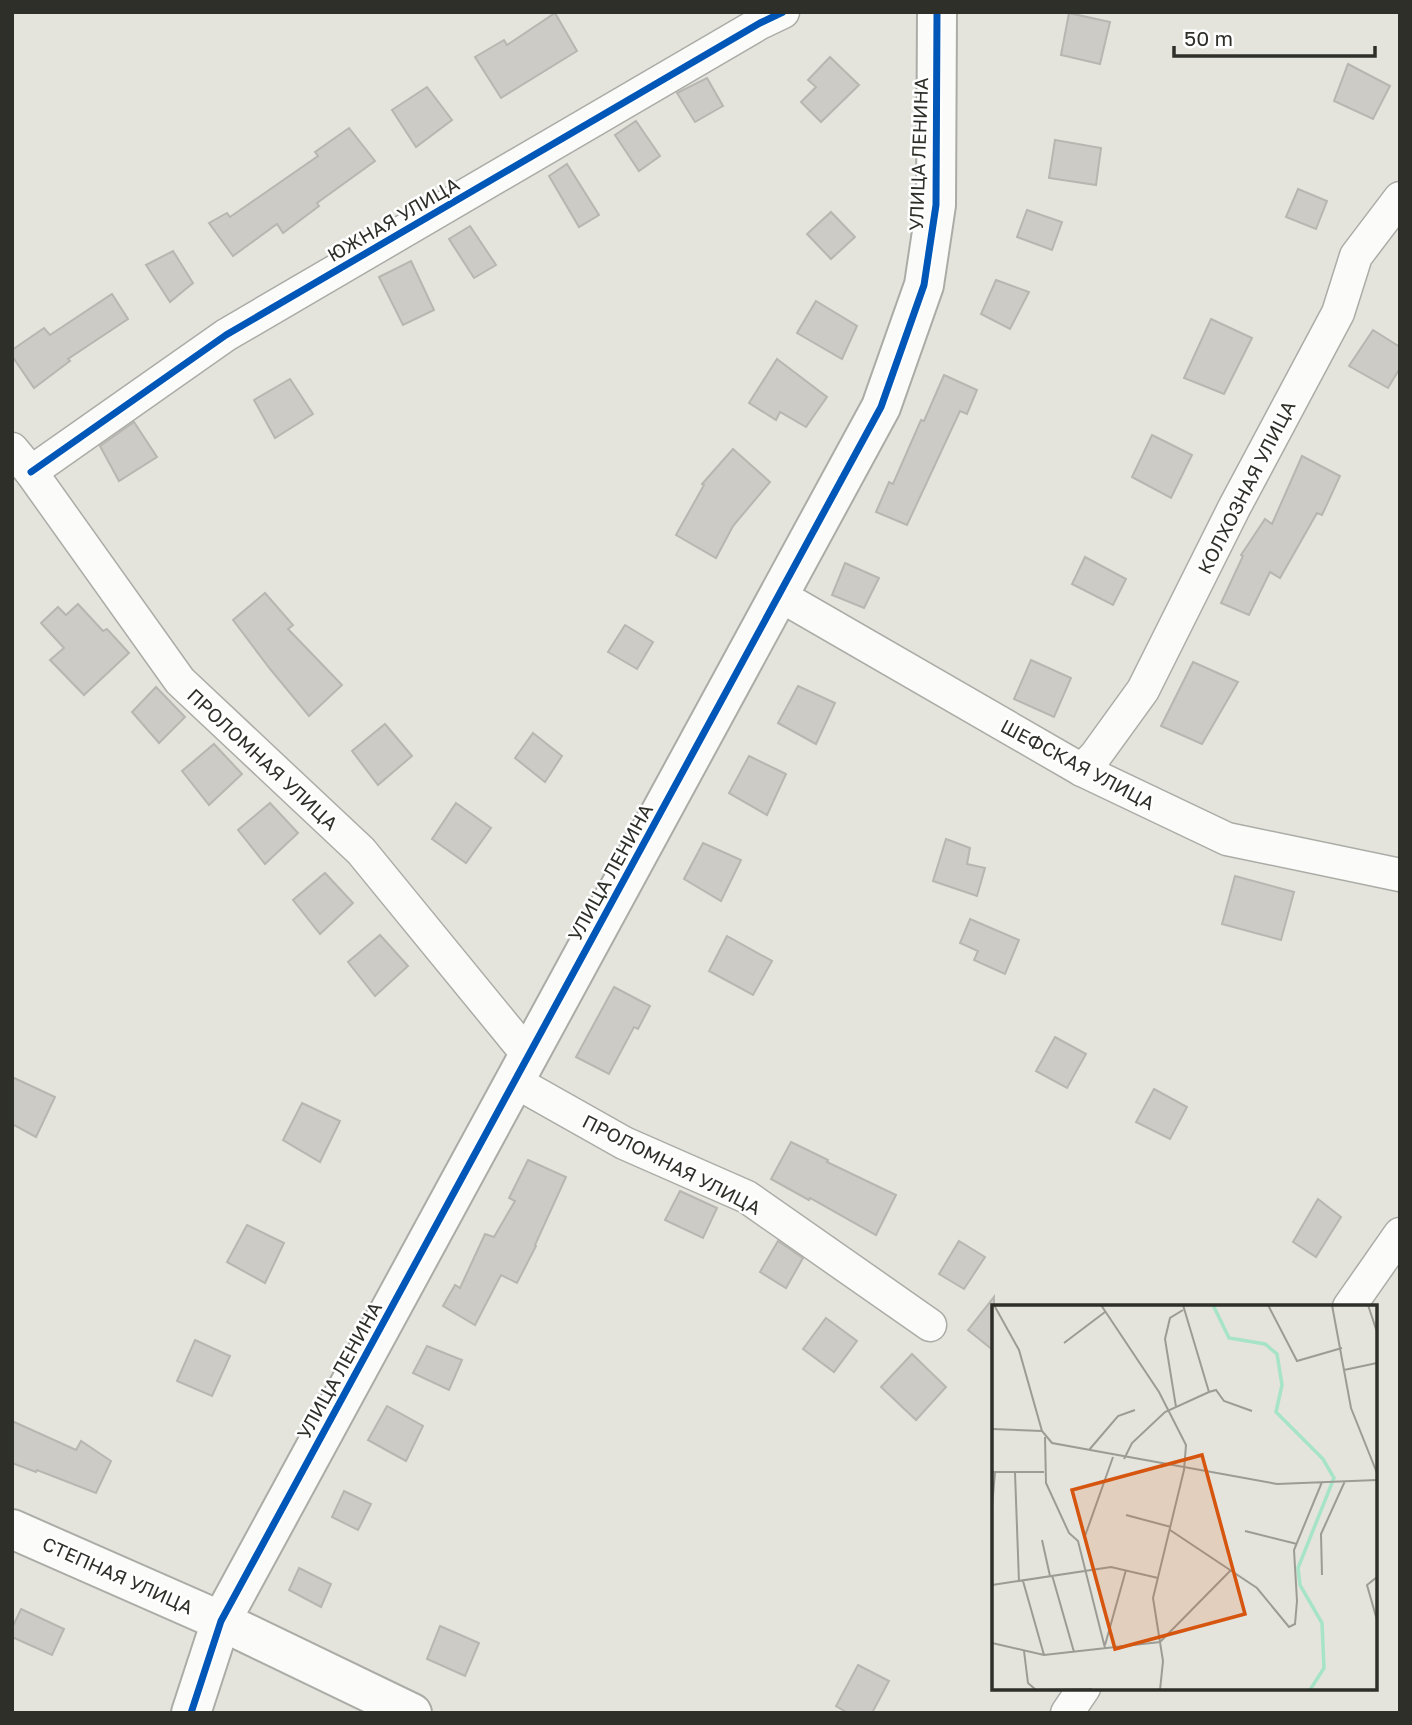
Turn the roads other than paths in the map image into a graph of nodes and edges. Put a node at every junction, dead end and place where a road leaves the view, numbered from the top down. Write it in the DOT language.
graph roads {
  1 [pos="783,12"];
  2 [pos="937,12"];
  3 [pos="1400,198"];
  4 [pos="21,461"];
  5 [pos="779,595"];
  6 [pos="1082,770"];
  7 [pos="1400,875"];
  8 [pos="521,1068"];
  9 [pos="1400,1234"];
  10 [pos="1350,1305"];
  11 [pos="930,1325"];
  12 [pos="12,1529"];
  13 [pos="221,1621"];
  14 [pos="1083,1690"];
  15 [pos="191,1713"];
  16 [pos="412,1713"];
  17 [pos="1067,1713"];
  1 -- 4 [label="street, ЮЖНАЯ УЛИЦА"];
  2 -- 5 [label="street, УЛИЦА ЛЕНИНА"];
  3 -- 6 [label="street, КОЛХОЗНАЯ УЛИЦА"];
  4 -- 8 [label="street, ПРОЛОМНАЯ УЛИЦА"];
  5 -- 6 [label="street, ШЕФСКАЯ УЛИЦА"];
  5 -- 8 [label="street, УЛИЦА ЛЕНИНА"];
  6 -- 7 [label="street, ШЕФСКАЯ УЛИЦА"];
  8 -- 11 [label="street, ПРОЛОМНАЯ УЛИЦА"];
  8 -- 13 [label="street, УЛИЦА ЛЕНИНА"];
  9 -- 10 [label="street"];
  12 -- 13 [label="street, СТЕПНАЯ УЛИЦА"];
  13 -- 15 [label="street, УЛИЦА ЛЕНИНА"];
  13 -- 16 [label="street, СТЕПНАЯ УЛИЦА"];
  14 -- 17 [label="street"];
}
